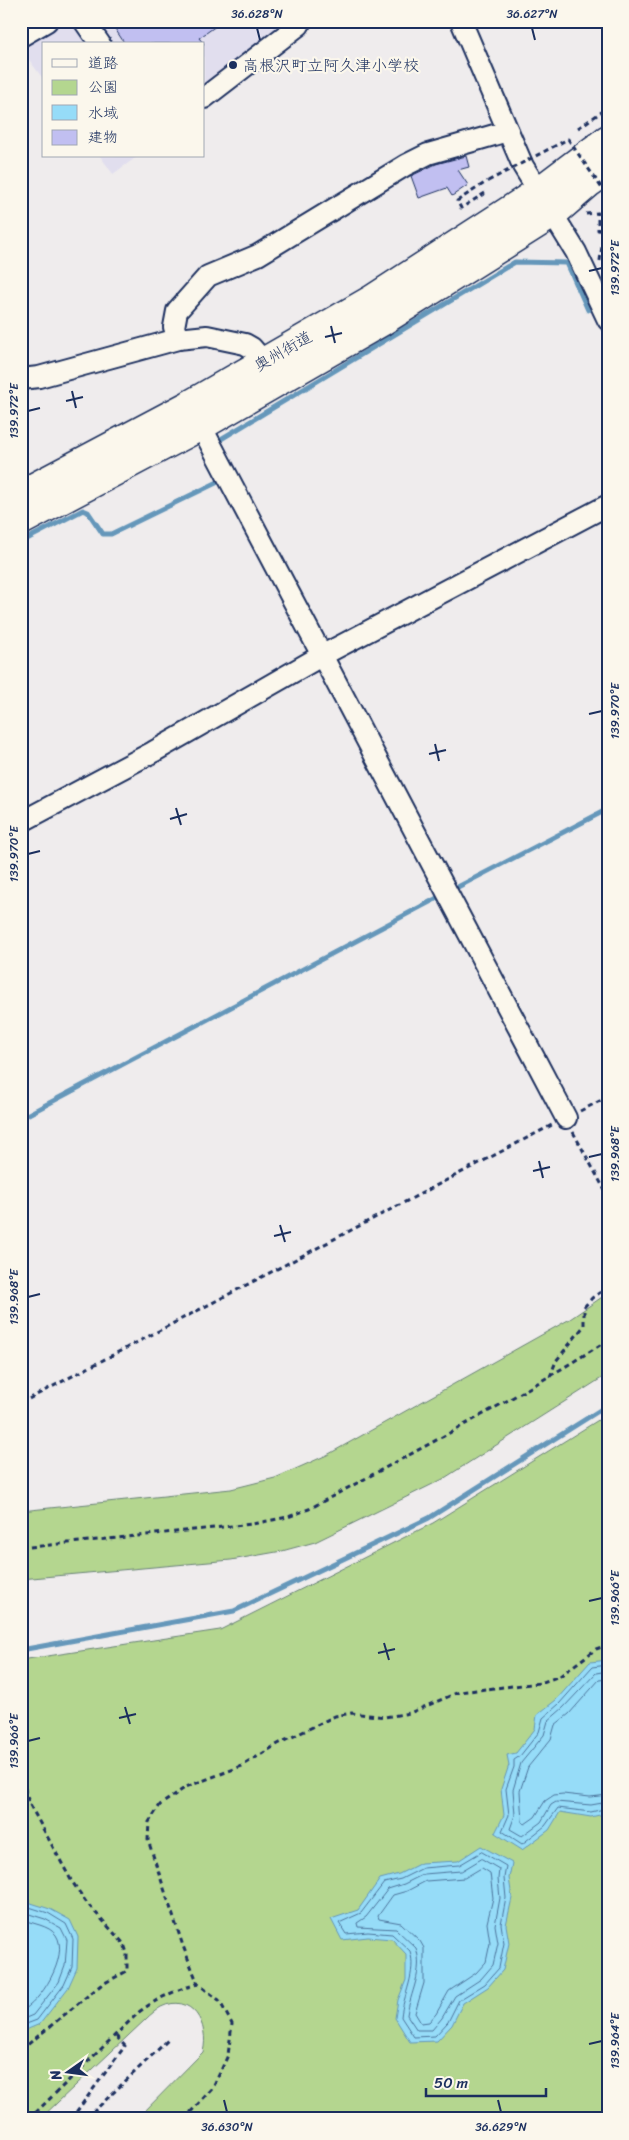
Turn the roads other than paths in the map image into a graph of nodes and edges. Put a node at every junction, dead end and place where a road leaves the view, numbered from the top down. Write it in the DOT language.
graph roads {
  1 [pos="47,21"];
  2 [pos="84,21"];
  3 [pos="301,21"];
  4 [pos="461,21"];
  5 [pos="21,36"];
  6 [pos="99,42"];
  7 [pos="205,97"];
  8 [pos="508,131"];
  9 [pos="608,139"];
  10 [pos="608,170"];
  11 [pos="539,191"];
  12 [pos="553,214"];
  13 [pos="608,320"];
  14 [pos="178,339"];
  15 [pos="264,362"];
  16 [pos="21,379"];
  17 [pos="201,426"];
  18 [pos="21,494"];
  19 [pos="608,505"];
  20 [pos="21,522"];
  21 [pos="321,656"];
  22 [pos="21,822"];
  23 [pos="566,1118"];
  1 -- 5 [label="street"];
  2 -- 6 [label="street"];
  3 -- 7 [label="street"];
  4 -- 8 [label="street"];
  8 -- 11 [label="street"];
  8 -- 14 [label="street"];
  9 -- 11 [label="highway, 奥州街道"];
  10 -- 12 [label="highway, 奥州街道"];
  11 -- 12 [label="street"];
  11 -- 15 [label="highway, 奥州街道"];
  12 -- 13 [label="street"];
  12 -- 17 [label="highway, 奥州街道"];
  14 -- 15 [label="street"];
  14 -- 16 [label="street"];
  15 -- 18 [label="highway, 奥州街道"];
  17 -- 20 [label="highway, 奥州街道"];
  17 -- 21 [label="street"];
  19 -- 21 [label="street"];
  21 -- 22 [label="street"];
  21 -- 23 [label="street"];
}
